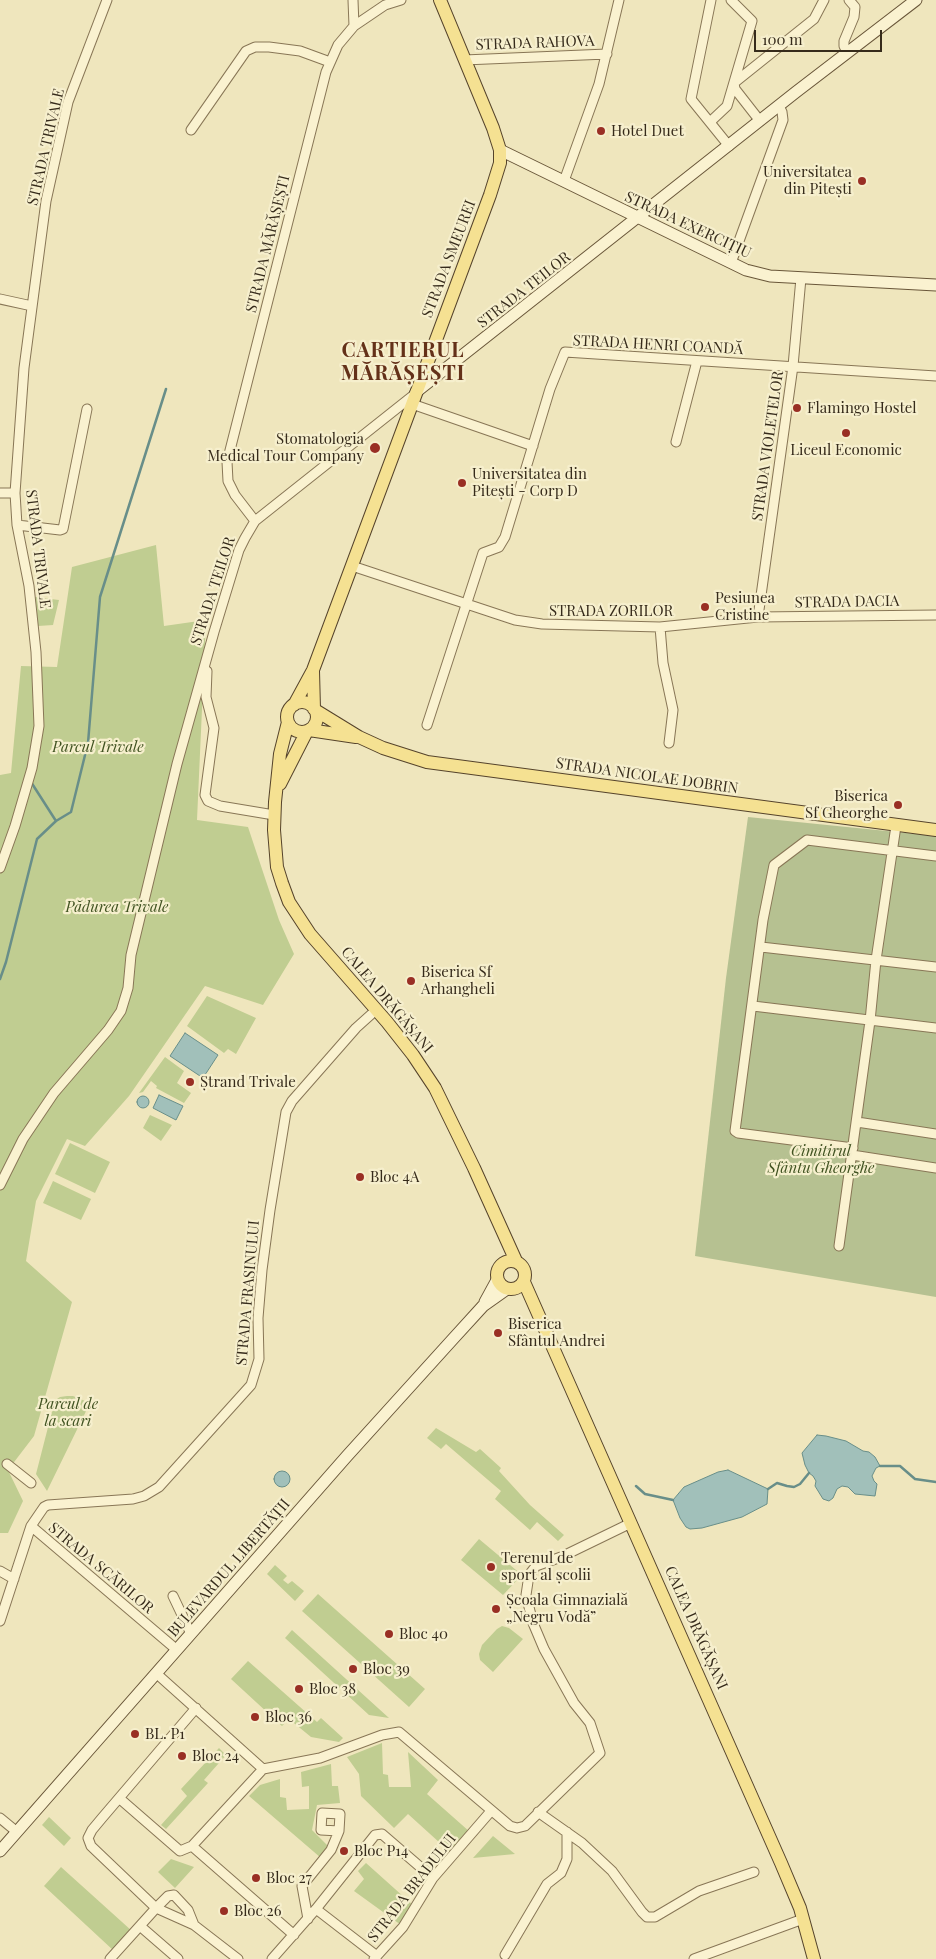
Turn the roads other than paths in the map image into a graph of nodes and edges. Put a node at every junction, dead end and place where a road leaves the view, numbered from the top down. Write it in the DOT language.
graph roads {
  1 [pos="107,0"];
  2 [pos="353,0"];
  3 [pos="401,0"];
  4 [pos="440,0"];
  5 [pos="619,0"];
  6 [pos="711,0"];
  7 [pos="731,0"];
  8 [pos="824,0"];
  9 [pos="850,0"];
  10 [pos="916,0"];
  11 [pos="354,26"];
  12 [pos="847,52"];
  13 [pos="607,54"];
  14 [pos="464,60"];
  15 [pos="330,62"];
  16 [pos="734,83"];
  17 [pos="779,106"];
  18 [pos="760,121"];
  19 [pos="710,122"];
  20 [pos="191,130"];
  21 [pos="729,146"];
  22 [pos="500,150"];
  23 [pos="564,181"];
  24 [pos="638,218"];
  25 [pos="731,263"];
  26 [pos="802,278"];
  27 [pos="936,285"];
  28 [pos="0,299"];
  29 [pos="32,306"];
  30 [pos="697,361"];
  31 [pos="793,366"];
  32 [pos="936,376"];
  33 [pos="414,398"];
  34 [pos="87,409"];
  35 [pos="676,442"];
  36 [pos="534,446"];
  37 [pos="15,492"];
  38 [pos="0,493"];
  39 [pos="255,521"];
  40 [pos="18,525"];
  41 [pos="352,566"];
  42 [pos="466,604"];
  43 [pos="936,615"];
  44 [pos="758,617"];
  45 [pos="660,627"];
  46 [pos="208,655"];
  47 [pos="313,670"];
  48 [pos="294,705"];
  49 [pos="315,709"];
  50 [pos="288,722"];
  51 [pos="428,725"];
  52 [pos="308,731"];
  53 [pos="359,737"];
  54 [pos="669,743"];
  55 [pos="276,791"];
  56 [pos="274,815"];
  57 [pos="896,826"];
  58 [pos="936,830"];
  59 [pos="892,852"];
  60 [pos="936,856"];
  61 [pos="0,868"];
  62 [pos="761,947"];
  63 [pos="876,960"];
  64 [pos="936,967"];
  65 [pos="753,1006"];
  66 [pos="376,1010"];
  67 [pos="870,1021"];
  68 [pos="936,1028"];
  69 [pos="857,1122"];
  70 [pos="936,1134"];
  71 [pos="852,1152"];
  72 [pos="936,1168"];
  73 [pos="0,1185"];
  74 [pos="500,1226"];
  75 [pos="838,1246"];
  76 [pos="516,1261"];
  77 [pos="502,1263"];
  78 [pos="497,1280"];
  79 [pos="515,1286"];
  80 [pos="483,1306"];
  81 [pos="8,1464"];
  82 [pos="31,1484"];
  83 [pos="631,1523"];
  84 [pos="31,1526"];
  85 [pos="0,1571"];
  86 [pos="14,1579"];
  87 [pos="173,1596"];
  88 [pos="0,1621"];
  89 [pos="191,1634"];
  90 [pos="177,1650"];
  91 [pos="156,1674"];
  92 [pos="196,1708"];
  93 [pos="263,1769"];
  94 [pos="119,1798"];
  95 [pos="491,1811"];
  96 [pos="538,1812"];
  97 [pos="0,1818"];
  98 [pos="338,1831"];
  99 [pos="17,1832"];
  100 [pos="567,1832"];
  101 [pos="192,1846"];
  102 [pos="0,1851"];
  103 [pos="754,1872"];
  104 [pos="433,1878"];
  105 [pos="156,1908"];
  106 [pos="316,1909"];
  107 [pos="308,1919"];
  108 [pos="803,1919"];
  109 [pos="194,1925"];
  110 [pos="140,1926"];
  111 [pos="294,1935"];
  112 [pos="505,1955"];
  113 [pos="375,1958"];
  114 [pos="110,1959"];
  115 [pos="178,1959"];
  116 [pos="238,1959"];
  117 [pos="272,1959"];
  118 [pos="694,1959"];
  119 [pos="814,1959"];
  1 -- 29 [label="street, STRADA TRIVALE"];
  2 -- 11 [label="street"];
  3 -- 11 [label="street, STRADA MĂRĂȘEȘTI"];
  4 -- 14 [label="main road, STRADA SMEUREI"];
  5 -- 13 [label="street"];
  6 -- 19 [label="street"];
  7 -- 16 [label="street"];
  8 -- 16 [label="street"];
  9 -- 12 [label="street"];
  10 -- 12 [label="main road, STRADA TEILOR"];
  11 -- 15 [label="street, STRADA MĂRĂȘEȘTI"];
  12 -- 17 [label="main road, STRADA TEILOR"];
  13 -- 14 [label="street, STRADA RAHOVA"];
  13 -- 23 [label="street"];
  14 -- 22 [label="main road, STRADA SMEUREI"];
  15 -- 20 [label="street"];
  15 -- 39 [label="street, STRADA MĂRĂȘEȘTI"];
  16 -- 18 [label="street"];
  16 -- 19 [label="street"];
  17 -- 18 [label="main road, STRADA TEILOR"];
  17 -- 25 [label="street"];
  18 -- 21 [label="main road, STRADA TEILOR"];
  19 -- 21 [label="street"];
  21 -- 24 [label="main road, STRADA TEILOR"];
  22 -- 23 [label="main road, STRADA EXERCIȚIU"];
  22 -- 33 [label="main road, STRADA SMEUREI"];
  23 -- 24 [label="main road, STRADA EXERCIȚIU"];
  24 -- 25 [label="main road, STRADA EXERCIȚIU"];
  24 -- 33 [label="main road, STRADA TEILOR"];
  25 -- 26 [label="main road, STRADA EXERCIȚIU"];
  26 -- 27 [label="main road, STRADA EXERCIȚIU"];
  26 -- 31 [label="street, STRADA VIOLETELOR"];
  28 -- 29 [label="street"];
  29 -- 37 [label="street, STRADA TRIVALE"];
  30 -- 31 [label="street, STRADA HENRI COANDĂ"];
  30 -- 35 [label="street"];
  30 -- 36 [label="street, STRADA HENRI COANDĂ"];
  31 -- 32 [label="street, STRADA HENRI COANDĂ"];
  31 -- 44 [label="street, STRADA VIOLETELOR"];
  33 -- 36 [label="street"];
  33 -- 39 [label="street, STRADA TEILOR"];
  33 -- 41 [label="main road, STRADA SMEUREI"];
  34 -- 40 [label="street"];
  36 -- 42 [label="street, STRADA HENRI COANDĂ"];
  37 -- 38 [label="street"];
  37 -- 40 [label="street, STRADA TRIVALE"];
  39 -- 46 [label="street, STRADA TEILOR"];
  40 -- 61 [label="street, STRADA TRIVALE"];
  41 -- 42 [label="street, STRADA ZORILOR"];
  41 -- 47 [label="main road, STRADA SMEUREI"];
  42 -- 45 [label="street, STRADA ZORILOR"];
  42 -- 51 [label="street"];
  43 -- 44 [label="street, STRADA DACIA"];
  44 -- 45 [label="street, STRADA ZORILOR"];
  45 -- 54 [label="street"];
  46 -- 56 [label="street"];
  46 -- 73 [label="street, STRADA TEILOR"];
  47 -- 48 [label="main road, STRADA SMEUREI"];
  47 -- 49 [label="main road, STRADA SMEUREI"];
  48 -- 49 [label="main road"];
  48 -- 50 [label="main road"];
  49 -- 52 [label="main road"];
  49 -- 53 [label="main road, STRADA NICOLAE DOBRIN"];
  50 -- 52 [label="main road"];
  50 -- 55 [label="main road, CALEA DRĂGĂȘANI"];
  52 -- 53 [label="main road, STRADA NICOLAE DOBRIN"];
  52 -- 55 [label="main road, CALEA DRĂGĂȘANI"];
  53 -- 57 [label="main road, STRADA NICOLAE DOBRIN"];
  55 -- 56 [label="main road, CALEA DRĂGĂȘANI"];
  56 -- 66 [label="main road, CALEA DRĂGĂȘANI"];
  57 -- 58 [label="main road, STRADA NICOLAE DOBRIN"];
  57 -- 59 [label="street"];
  59 -- 60 [label="street"];
  59 -- 62 [label="street"];
  59 -- 63 [label="street"];
  62 -- 63 [label="street"];
  62 -- 65 [label="street"];
  63 -- 64 [label="street"];
  63 -- 67 [label="street"];
  65 -- 67 [label="street"];
  65 -- 71 [label="street"];
  66 -- 74 [label="main road, CALEA DRĂGĂȘANI"];
  66 -- 84 [label="street, STRADA FRASINULUI"];
  67 -- 68 [label="street"];
  67 -- 69 [label="street"];
  69 -- 70 [label="street"];
  69 -- 71 [label="street"];
  71 -- 72 [label="street"];
  71 -- 75 [label="street"];
  74 -- 76 [label="main road, CALEA DRĂGĂȘANI"];
  74 -- 77 [label="main road, CALEA DRĂGĂȘANI"];
  76 -- 77 [label="main road"];
  76 -- 79 [label="main road"];
  77 -- 78 [label="main road"];
  78 -- 79 [label="main road"];
  78 -- 80 [label="main road, BULEVARDUL LIBERTĂȚII"];
  79 -- 80 [label="main road, BULEVARDUL LIBERTĂȚII"];
  79 -- 83 [label="main road, CALEA DRĂGĂȘANI"];
  80 -- 89 [label="main road, BULEVARDUL LIBERTĂȚII"];
  81 -- 82 [label="street"];
  83 -- 96 [label="street"];
  83 -- 108 [label="main road, CALEA DRĂGĂȘANI"];
  84 -- 86 [label="street, STRADA FRASINULUI"];
  84 -- 90 [label="street, STRADA SCĂRILOR"];
  85 -- 86 [label="street"];
  86 -- 88 [label="street, STRADA FRASINULUI"];
  87 -- 89 [label="street"];
  89 -- 90 [label="main road, BULEVARDUL LIBERTĂȚII"];
  90 -- 91 [label="main road, BULEVARDUL LIBERTĂȚII"];
  91 -- 92 [label="street"];
  91 -- 99 [label="main road, BULEVARDUL LIBERTĂȚII"];
  92 -- 93 [label="street"];
  92 -- 94 [label="street"];
  93 -- 95 [label="street"];
  93 -- 101 [label="street"];
  94 -- 101 [label="street"];
  94 -- 105 [label="street"];
  95 -- 96 [label="street"];
  95 -- 104 [label="street, STRADA BRADULUI"];
  96 -- 100 [label="street"];
  97 -- 99 [label="street"];
  98 -- 107 [label="street"];
  99 -- 102 [label="main road, BULEVARDUL LIBERTĂȚII"];
  100 -- 103 [label="street"];
  100 -- 112 [label="street"];
  101 -- 111 [label="street"];
  104 -- 106 [label="street"];
  104 -- 113 [label="street, STRADA BRADULUI"];
  105 -- 109 [label="street"];
  105 -- 109 [label="street"];
  105 -- 110 [label="street"];
  106 -- 107 [label="street"];
  106 -- 113 [label="street"];
  107 -- 111 [label="street"];
  108 -- 118 [label="street"];
  108 -- 119 [label="main road, CALEA DRĂGĂȘANI"];
  109 -- 116 [label="street"];
  110 -- 114 [label="street"];
  110 -- 115 [label="street"];
  111 -- 117 [label="street"];
}
